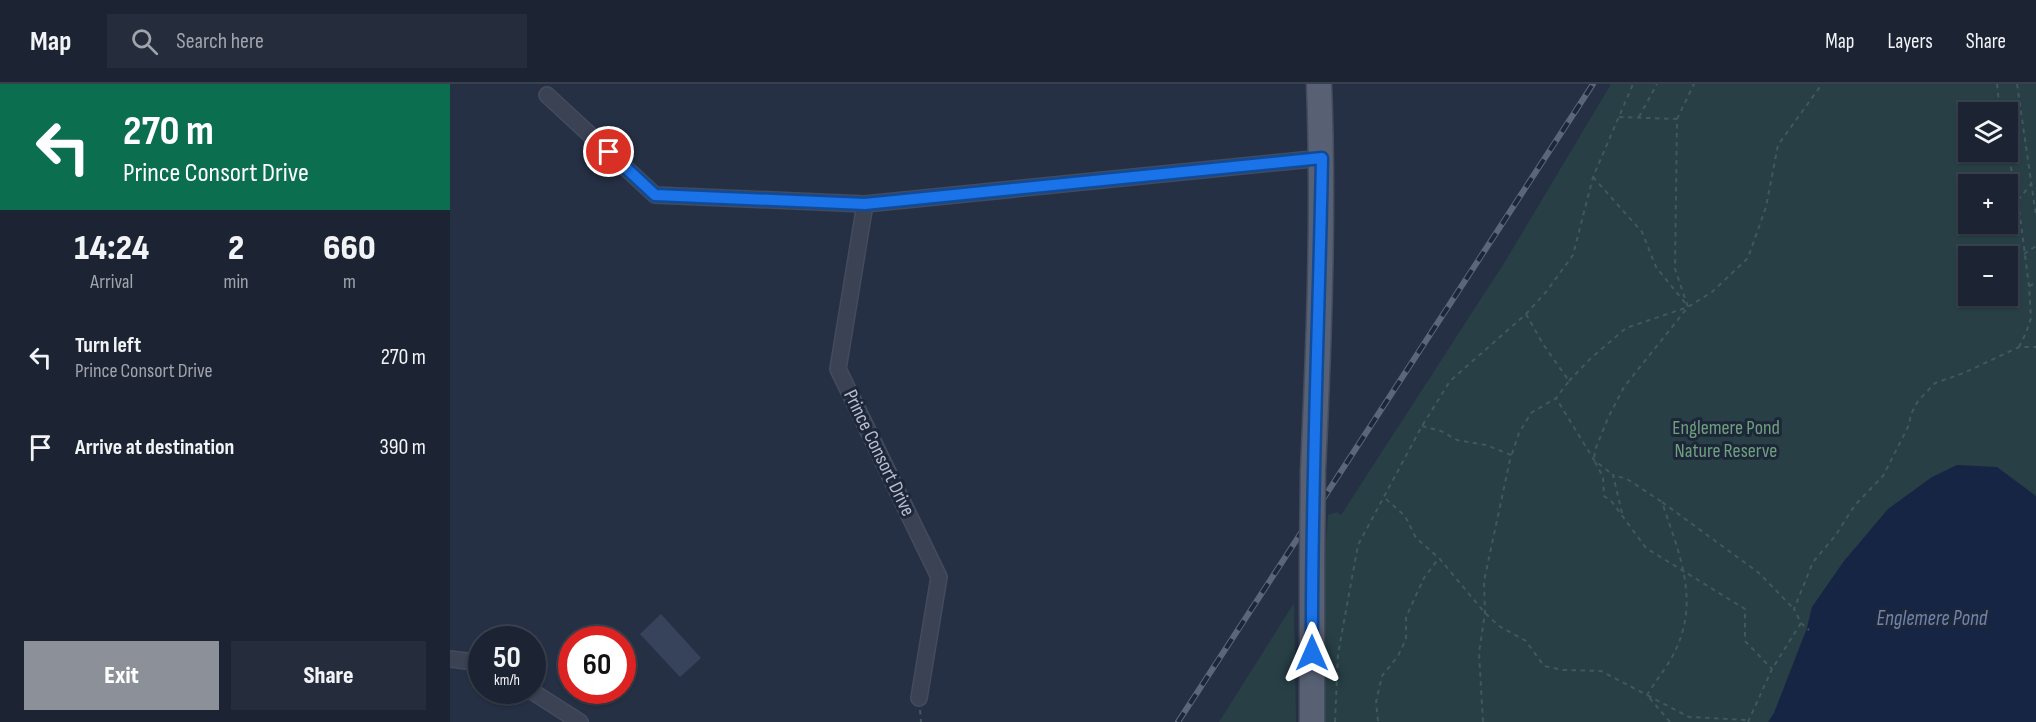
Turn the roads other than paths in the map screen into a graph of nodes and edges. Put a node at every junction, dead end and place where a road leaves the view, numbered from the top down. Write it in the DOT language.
graph roads {
  1 [pos="1319,84"];
  2 [pos="547,96"];
  3 [pos="1322,158"];
  4 [pos="865,204"];
  5 [pos="450,658"];
  6 [pos="468,661"];
  7 [pos="919,698"];
  8 [pos="546,700"];
  9 [pos="580,722"];
  10 [pos="1312,722"];
  1 -- 3 [label="main road"];
  2 -- 4 [label="street"];
  3 -- 4 [label="street"];
  3 -- 10 [label="main road, bridge"];
  4 -- 7 [label="street, Prince Consort Drive"];
  5 -- 6 [label="street"];
  8 -- 9 [label="street"];
}
